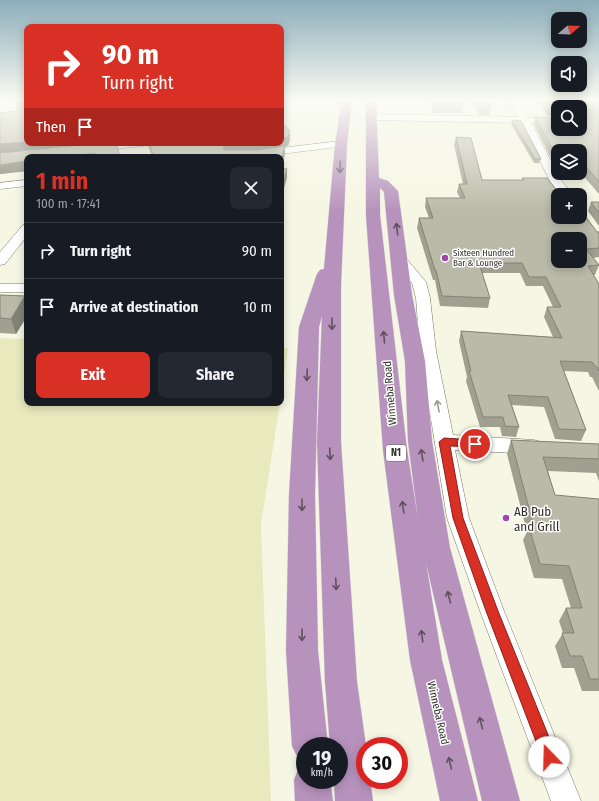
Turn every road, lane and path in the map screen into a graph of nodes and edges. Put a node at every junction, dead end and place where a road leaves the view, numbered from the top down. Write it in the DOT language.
graph roads {
  1 [pos="342,137"];
  2 [pos="371,137"];
  3 [pos="533,137"];
  4 [pos="341,144"];
  5 [pos="113,146"];
  6 [pos="85,149"];
  7 [pos="256,154"];
  8 [pos="372,180"];
  9 [pos="24,182"];
  10 [pos="0,186"];
  11 [pos="562,188"];
  12 [pos="24,232"];
  13 [pos="336,242"];
  14 [pos="0,260"];
  15 [pos="400,260"];
  16 [pos="0,288"];
  17 [pos="24,288"];
  18 [pos="444,442"];
  19 [pos="553,448"];
  20 [pos="309,737"];
  21 [pos="313,789"];
  22 [pos="314,801"];
  23 [pos="354,801"];
  24 [pos="459,801"];
  25 [pos="501,801"];
  26 [pos="566,801"];
  1 -- 4 [label="highway"];
  2 -- 8 [label="highway, Winneba Road / N1"];
  3 -- 11 [label="street"];
  4 -- 7 [label="street"];
  4 -- 13 [label="highway, one-way"];
  5 -- 6 [label="street"];
  15 -- 8 [label="highway, one-way"];
  24 -- 8 [label="highway, Winneba Road / N1, one-way"];
  9 -- 10 [label="street"];
  12 -- 14 [label="street"];
  13 -- 20 [label="highway, one-way"];
  13 -- 23 [label="highway, one-way"];
  18 -- 15 [label="street, one-way"];
  25 -- 15 [label="highway, one-way"];
  16 -- 17 [label="street"];
  18 -- 19 [label="street"];
  18 -- 26 [label="street"];
  21 -- 22 [label="highway"];
}
